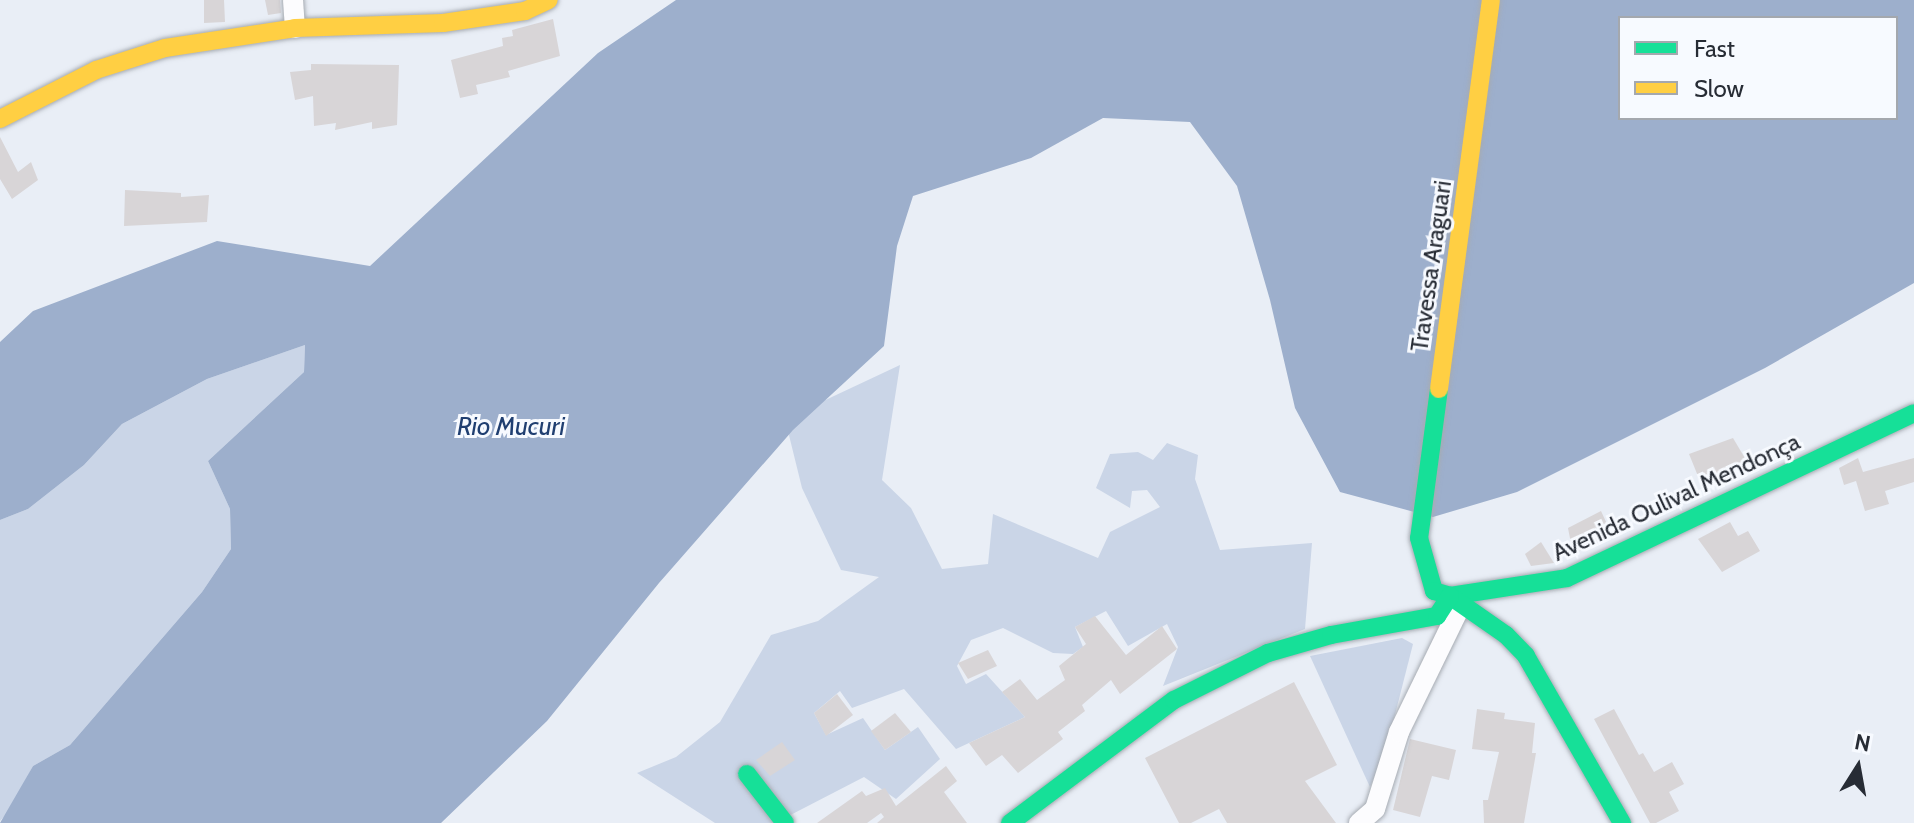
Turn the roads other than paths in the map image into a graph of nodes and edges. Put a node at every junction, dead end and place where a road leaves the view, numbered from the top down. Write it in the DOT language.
graph roads {
  1 [pos="293,0"];
  2 [pos="549,0"];
  3 [pos="1491,0"];
  4 [pos="295,28"];
  5 [pos="0,119"];
  6 [pos="1914,413"];
  7 [pos="1456,601"];
  8 [pos="747,774"];
  9 [pos="1370,818"];
  10 [pos="785,823"];
  11 [pos="1010,823"];
  12 [pos="1622,823"];
  1 -- 4 [label="street"];
  2 -- 4 [label="street"];
  3 -- 7 [label="street, Travessa Araguari"];
  4 -- 5 [label="street"];
  6 -- 7 [label="street, Avenida Oulival Mendonça"];
  7 -- 9 [label="street"];
  7 -- 11 [label="street, Avenida Oulival Mendonça"];
  7 -- 12 [label="street"];
  8 -- 10 [label="street"];
}
